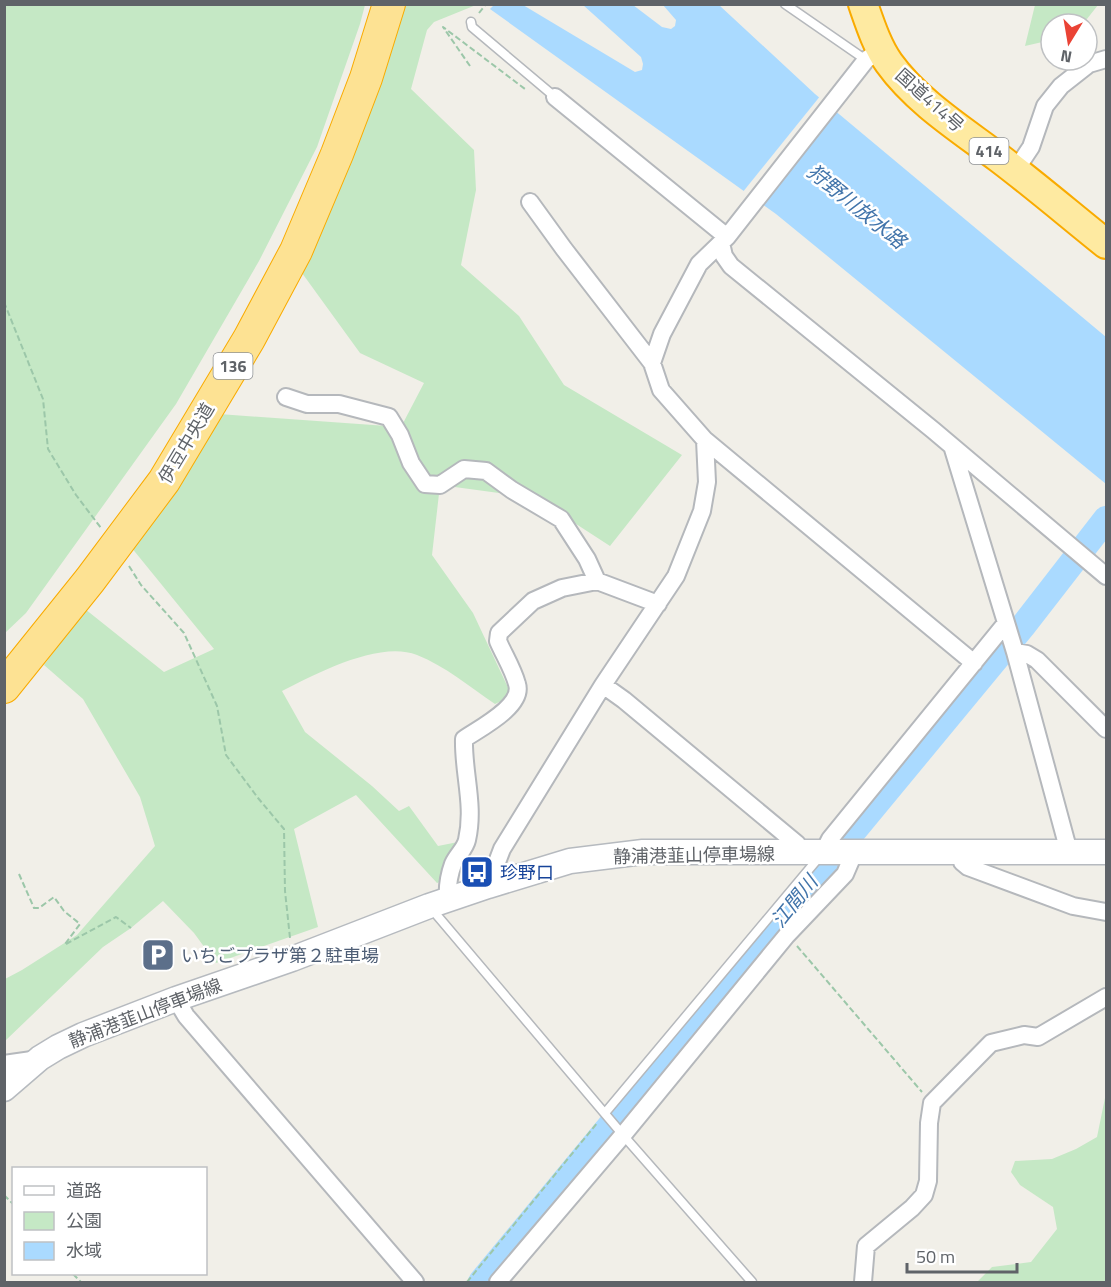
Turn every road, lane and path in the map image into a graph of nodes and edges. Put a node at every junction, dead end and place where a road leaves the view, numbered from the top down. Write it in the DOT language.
graph roads {
  1 [pos="380,4"];
  2 [pos="389,4"];
  3 [pos="785,4"];
  4 [pos="863,4"];
  5 [pos="471,22"];
  6 [pos="1107,59"];
  7 [pos="868,61"];
  8 [pos="470,66"];
  9 [pos="555,97"];
  10 [pos="1015,171"];
  11 [pos="531,202"];
  12 [pos="727,236"];
  13 [pos="1107,244"];
  14 [pos="4,302"];
  15 [pos="652,363"];
  16 [pos="286,397"];
  17 [pos="705,440"];
  18 [pos="953,449"];
  19 [pos="101,528"];
  20 [pos="126,562"];
  21 [pos="1107,576"];
  22 [pos="597,581"];
  23 [pos="658,604"];
  24 [pos="1006,626"];
  25 [pos="1015,652"];
  26 [pos="974,663"];
  27 [pos="4,672"];
  28 [pos="603,685"];
  29 [pos="4,687"];
  30 [pos="1107,729"];
  31 [pos="962,852"];
  32 [pos="1069,852"];
  33 [pos="1107,852"];
  34 [pos="831,853"];
  35 [pos="19,874"];
  36 [pos="488,886"];
  37 [pos="438,903"];
  38 [pos="1107,912"];
  39 [pos="131,928"];
  40 [pos="787,935"];
  41 [pos="292,959"];
  42 [pos="1107,997"];
  43 [pos="176,999"];
  44 [pos="40,1058"];
  45 [pos="4,1064"];
  46 [pos="4,1089"];
  47 [pos="932,1103"];
  48 [pos="607,1115"];
  49 [pos="621,1132"];
  50 [pos="415,1282"];
  51 [pos="467,1282"];
  52 [pos="498,1282"];
  53 [pos="752,1282"];
  54 [pos="863,1282"];
  1 -- 27 [label="highway, 伊豆中央道 / 136"];
  2 -- 29 [label="highway, 伊豆中央道 / 136"];
  3 -- 7 [label="lane"];
  4 -- 7 [label="highway, 国道414号 / 414"];
  5 -- 9 [label="lane"];
  6 -- 10 [label="street"];
  7 -- 10 [label="highway, 国道414号 / 414"];
  7 -- 12 [label="street"];
  8 -- 9 [label="path"];
  9 -- 12 [label="street"];
  10 -- 13 [label="highway, 国道414号 / 414"];
  11 -- 15 [label="street"];
  12 -- 15 [label="street"];
  12 -- 18 [label="street"];
  14 -- 19 [label="path"];
  15 -- 17 [label="street"];
  16 -- 22 [label="street"];
  17 -- 23 [label="street"];
  17 -- 26 [label="street"];
  18 -- 21 [label="street"];
  18 -- 24 [label="street"];
  20 -- 41 [label="path"];
  22 -- 23 [label="street"];
  22 -- 37 [label="street"];
  23 -- 28 [label="street"];
  24 -- 25 [label="street"];
  24 -- 26 [label="street"];
  25 -- 30 [label="street"];
  25 -- 32 [label="street"];
  26 -- 34 [label="street"];
  28 -- 34 [label="street"];
  28 -- 36 [label="street"];
  31 -- 32 [label="main road, 静浦港韮山停車場線"];
  31 -- 34 [label="main road, 静浦港韮山停車場線"];
  31 -- 38 [label="street"];
  32 -- 33 [label="main road, 静浦港韮山停車場線"];
  34 -- 36 [label="main road, 静浦港韮山停車場線"];
  34 -- 40 [label="street"];
  34 -- 48 [label="lane"];
  35 -- 39 [label="path"];
  36 -- 37 [label="main road, 静浦港韮山停車場線"];
  37 -- 41 [label="main road, 静浦港韮山停車場線"];
  37 -- 48 [label="lane"];
  40 -- 47 [label="path"];
  40 -- 49 [label="street"];
  41 -- 43 [label="main road, 静浦港韮山停車場線"];
  42 -- 47 [label="street"];
  43 -- 44 [label="main road, 静浦港韮山停車場線"];
  43 -- 50 [label="street"];
  44 -- 45 [label="street"];
  44 -- 46 [label="main road, 静浦港韮山停車場線"];
  47 -- 54 [label="street"];
  48 -- 49 [label="lane"];
  48 -- 51 [label="path"];
  49 -- 52 [label="street"];
  49 -- 53 [label="lane"];
}
